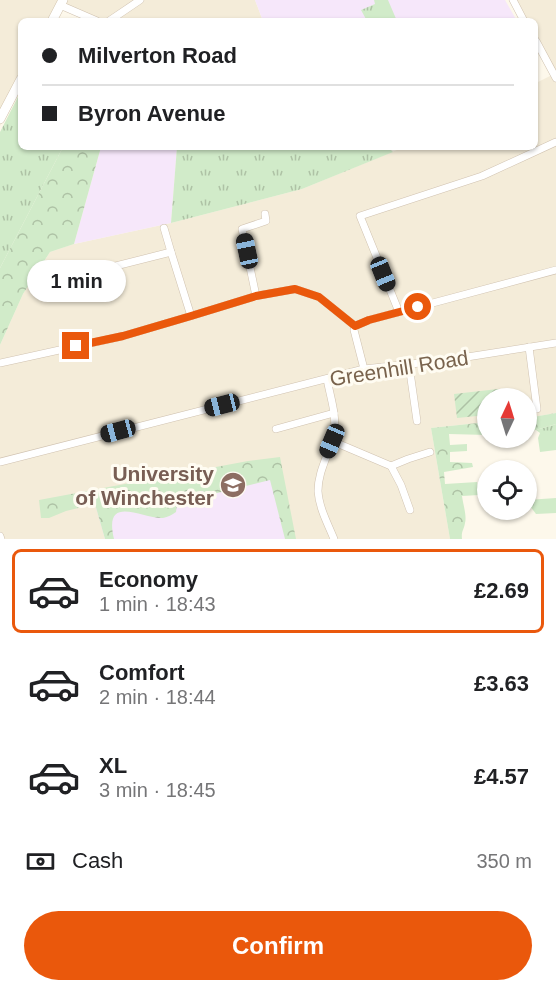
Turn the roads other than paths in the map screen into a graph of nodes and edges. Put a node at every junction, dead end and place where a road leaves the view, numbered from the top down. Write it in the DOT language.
graph roads {
  1 [pos="141,0"];
  2 [pos="513,0"];
  3 [pos="61,2"];
  4 [pos="53,18"];
  5 [pos="91,18"];
  6 [pos="113,18"];
  7 [pos="522,18"];
  8 [pos="538,45"];
  9 [pos="556,78"];
  10 [pos="18,85"];
  11 [pos="0,119"];
  12 [pos="556,142"];
  13 [pos="265,214"];
  14 [pos="164,228"];
  15 [pos="171,252"];
  16 [pos="556,270"];
  17 [pos="52,282"];
  18 [pos="256,296"];
  19 [pos="399,312"];
  20 [pos="191,316"];
  21 [pos="355,326"];
  22 [pos="556,343"];
  23 [pos="529,347"];
  24 [pos="3,352"];
  25 [pos="2,362"];
  26 [pos="409,365"];
  27 [pos="364,369"];
  28 [pos="327,378"];
  29 [pos="534,388"];
  30 [pos="334,413"];
  31 [pos="417,421"];
  32 [pos="276,429"];
  33 [pos="332,441"];
  34 [pos="430,452"];
  35 [pos="0,462"];
  36 [pos="391,466"];
  37 [pos="410,510"];
  38 [pos="333,538"];
  1 -- 6 [label="street"];
  2 -- 7 [label="street"];
  3 -- 4 [label="main road"];
  3 -- 5 [label="street"];
  8 -- 9 [label="street"];
  10 -- 11 [label="main road"];
  12 -- 19 [label="street"];
  13 -- 18 [label="street"];
  14 -- 15 [label="street"];
  15 -- 17 [label="street"];
  15 -- 20 [label="street"];
  16 -- 19 [label="street"];
  18 -- 20 [label="street"];
  18 -- 21 [label="street"];
  19 -- 21 [label="street"];
  20 -- 25 [label="street"];
  21 -- 27 [label="street"];
  22 -- 23 [label="street, Greenhill Road"];
  23 -- 26 [label="street, Greenhill Road"];
  23 -- 29 [label="street"];
  24 -- 25 [label="street"];
  26 -- 27 [label="street, Greenhill Road"];
  26 -- 31 [label="street"];
  27 -- 28 [label="street, Greenhill Road"];
  28 -- 30 [label="street"];
  28 -- 35 [label="street, Greenhill Road"];
  30 -- 32 [label="street"];
  30 -- 33 [label="street"];
  33 -- 36 [label="street"];
  33 -- 38 [label="street"];
  34 -- 36 [label="street"];
  36 -- 37 [label="street"];
}
